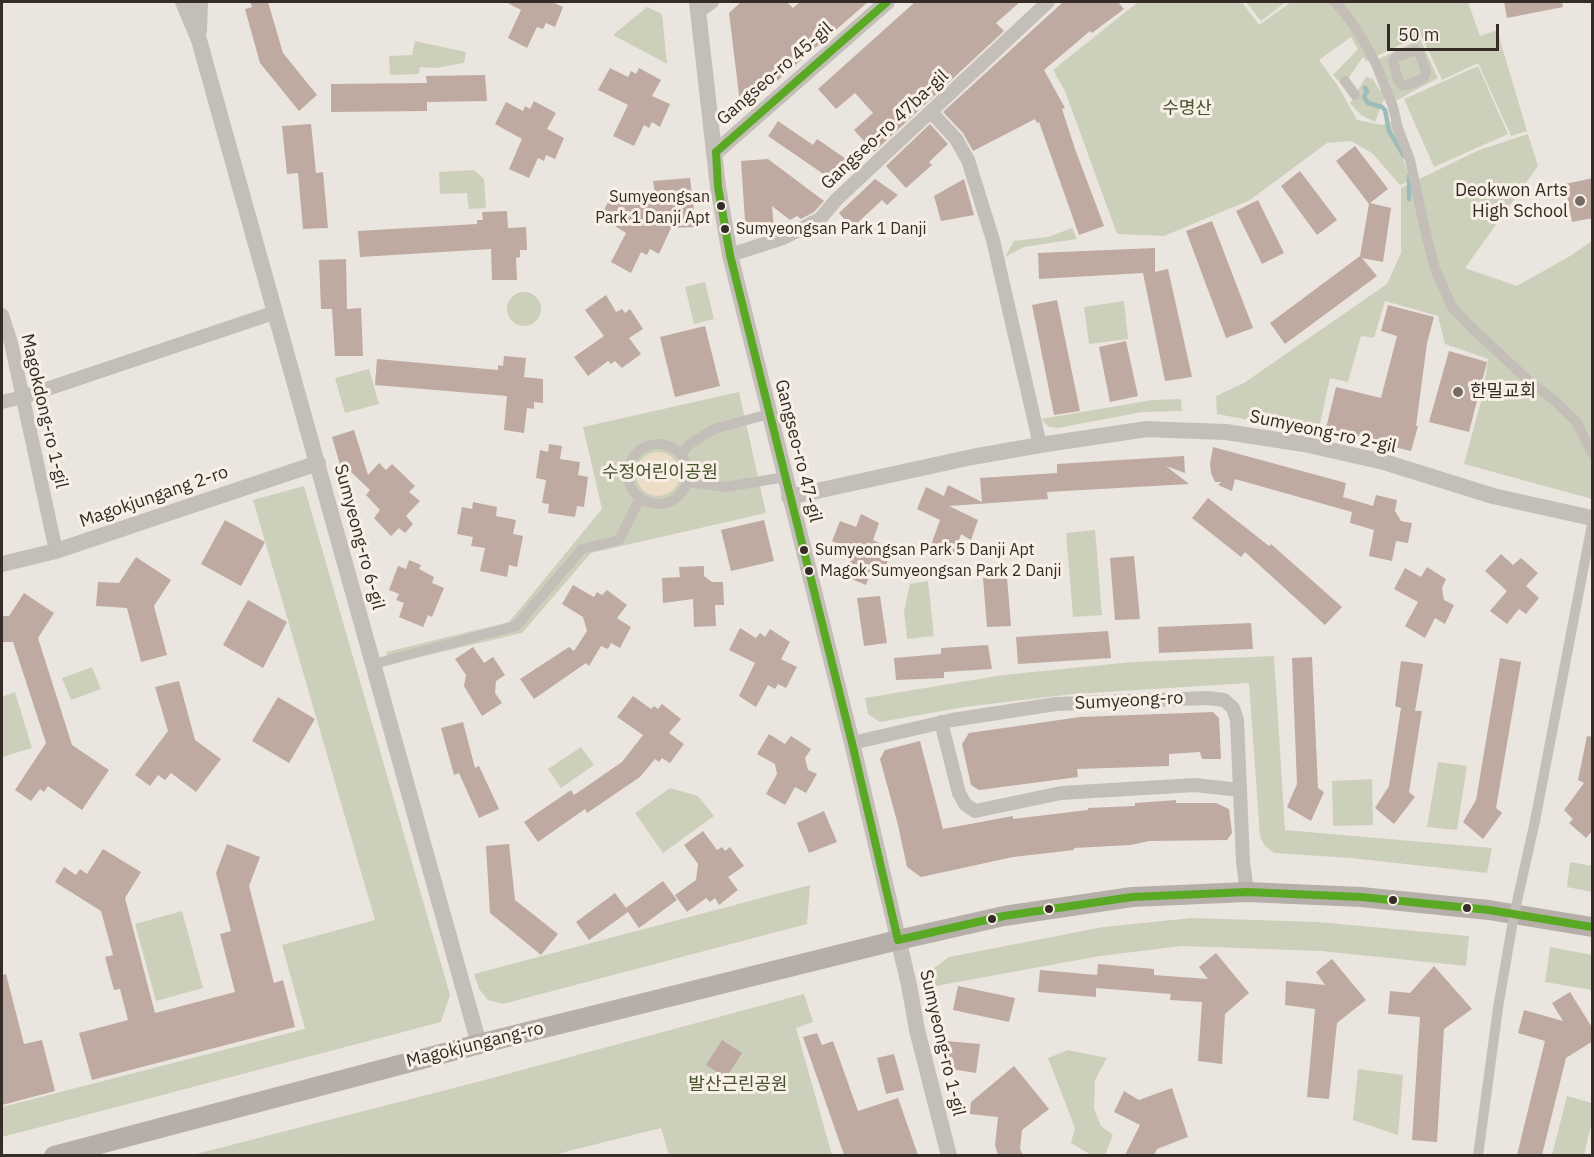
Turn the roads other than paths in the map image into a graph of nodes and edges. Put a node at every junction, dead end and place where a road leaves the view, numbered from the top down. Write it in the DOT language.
graph roads {
  1 [pos="183,2"];
  2 [pos="200,2"];
  3 [pos="887,2"];
  4 [pos="1048,2"];
  5 [pos="1335,2"];
  6 [pos="703,5"];
  7 [pos="199,40"];
  8 [pos="1345,81"];
  9 [pos="1355,95"];
  10 [pos="931,111"];
  11 [pos="716,152"];
  12 [pos="730,255"];
  13 [pos="276,312"];
  14 [pos="2,315"];
  15 [pos="22,397"];
  16 [pos="2,402"];
  17 [pos="769,414"];
  18 [pos="1040,445"];
  19 [pos="1593,453"];
  20 [pos="681,454"];
  21 [pos="318,463"];
  22 [pos="785,477"];
  23 [pos="687,482"];
  24 [pos="789,497"];
  25 [pos="640,498"];
  26 [pos="1593,518"];
  27 [pos="1593,524"];
  28 [pos="56,551"];
  29 [pos="2,564"];
  30 [pos="374,664"];
  31 [pos="941,722"];
  32 [pos="852,742"];
  33 [pos="1240,790"];
  34 [pos="1247,892"];
  35 [pos="1593,927"];
  36 [pos="898,940"];
  37 [pos="479,1044"];
  38 [pos="54,1155"];
  39 [pos="949,1155"];
  40 [pos="1478,1155"];
  1 -- 7 [label="street"];
  2 -- 7 [label="street"];
  3 -- 11 [label="street, Gangseo-ro 45-gil"];
  4 -- 10 [label="street, Gangseo-ro 47ba-gil"];
  5 -- 19 [label="street"];
  6 -- 11 [label="street, Gangseo-ro 47-gil"];
  7 -- 13 [label="street, Sumyeong-ro 6-gil"];
  8 -- 9 [label="street"];
  10 -- 12 [label="street, Gangseo-ro 47ba-gil"];
  10 -- 18 [label="street"];
  11 -- 12 [label="street, Gangseo-ro 47-gil"];
  12 -- 17 [label="street, Gangseo-ro 47-gil"];
  13 -- 15 [label="street"];
  13 -- 21 [label="street, Sumyeong-ro 6-gil"];
  14 -- 15 [label="street, Magokdong-ro 1-gil"];
  15 -- 16 [label="street"];
  15 -- 28 [label="street, Magokdong-ro 1-gil"];
  17 -- 20 [label="street"];
  17 -- 22 [label="street, Gangseo-ro 47-gil"];
  18 -- 24 [label="street, Sumyeong-ro 2-gil"];
  18 -- 26 [label="street, Sumyeong-ro 2-gil"];
  20 -- 23 [label="street"];
  20 -- 25 [label="street"];
  21 -- 28 [label="street, Magokjungang 2-ro"];
  21 -- 30 [label="street, Sumyeong-ro 6-gil"];
  22 -- 23 [label="street"];
  22 -- 24 [label="street, Gangseo-ro 47-gil"];
  23 -- 25 [label="street"];
  24 -- 32 [label="street, Gangseo-ro 47-gil"];
  25 -- 30 [label="street"];
  27 -- 40 [label="street, bridge"];
  28 -- 29 [label="street, Magokjungang 2-ro"];
  30 -- 37 [label="street, Sumyeong-ro 6-gil"];
  31 -- 32 [label="street, Sumyeong-ro"];
  31 -- 33 [label="street"];
  31 -- 33 [label="street, Sumyeong-ro"];
  32 -- 36 [label="street, Gangseo-ro 47-gil"];
  33 -- 34 [label="street, Sumyeong-ro"];
  34 -- 35 [label="main road"];
  34 -- 36 [label="main road"];
  36 -- 37 [label="main road, Magokjungang-ro"];
  36 -- 39 [label="street, Sumyeong-ro 1-gil"];
  37 -- 38 [label="main road, Magokjungang-ro"];
}
